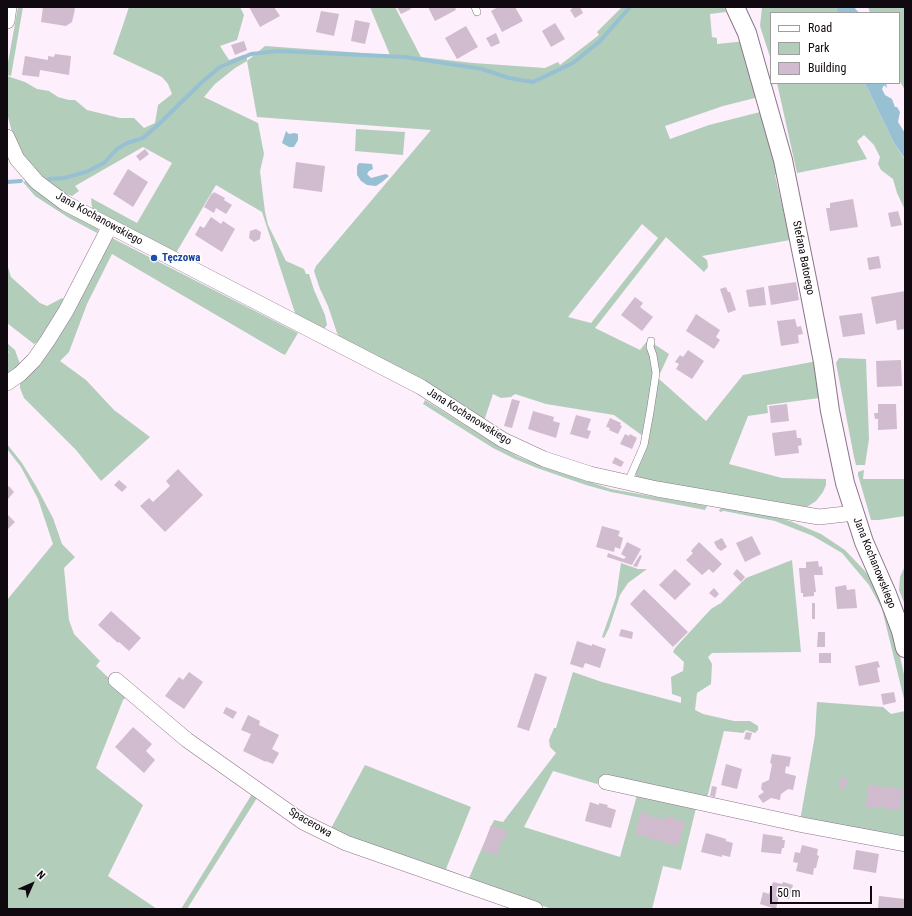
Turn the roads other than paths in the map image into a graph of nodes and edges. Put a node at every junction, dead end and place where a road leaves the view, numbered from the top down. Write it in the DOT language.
graph roads {
  1 [pos="9,7"];
  2 [pos="735,7"];
  3 [pos="7,21"];
  4 [pos="7,137"];
  5 [pos="110,226"];
  6 [pos="651,341"];
  7 [pos="7,384"];
  8 [pos="628,482"];
  9 [pos="854,513"];
  10 [pos="905,648"];
  11 [pos="116,680"];
  12 [pos="606,782"];
  13 [pos="905,844"];
  14 [pos="535,909"];
  1 -- 3 [label="street"];
  2 -- 9 [label="street, Stefana Batorego"];
  4 -- 5 [label="street, Jana Kochanowskiego"];
  5 -- 7 [label="street"];
  5 -- 8 [label="street, Jana Kochanowskiego"];
  6 -- 8 [label="lane"];
  8 -- 9 [label="street, Jana Kochanowskiego"];
  9 -- 10 [label="street, Jana Kochanowskiego"];
  11 -- 14 [label="street, Spacerowa"];
  12 -- 13 [label="street"];
}
